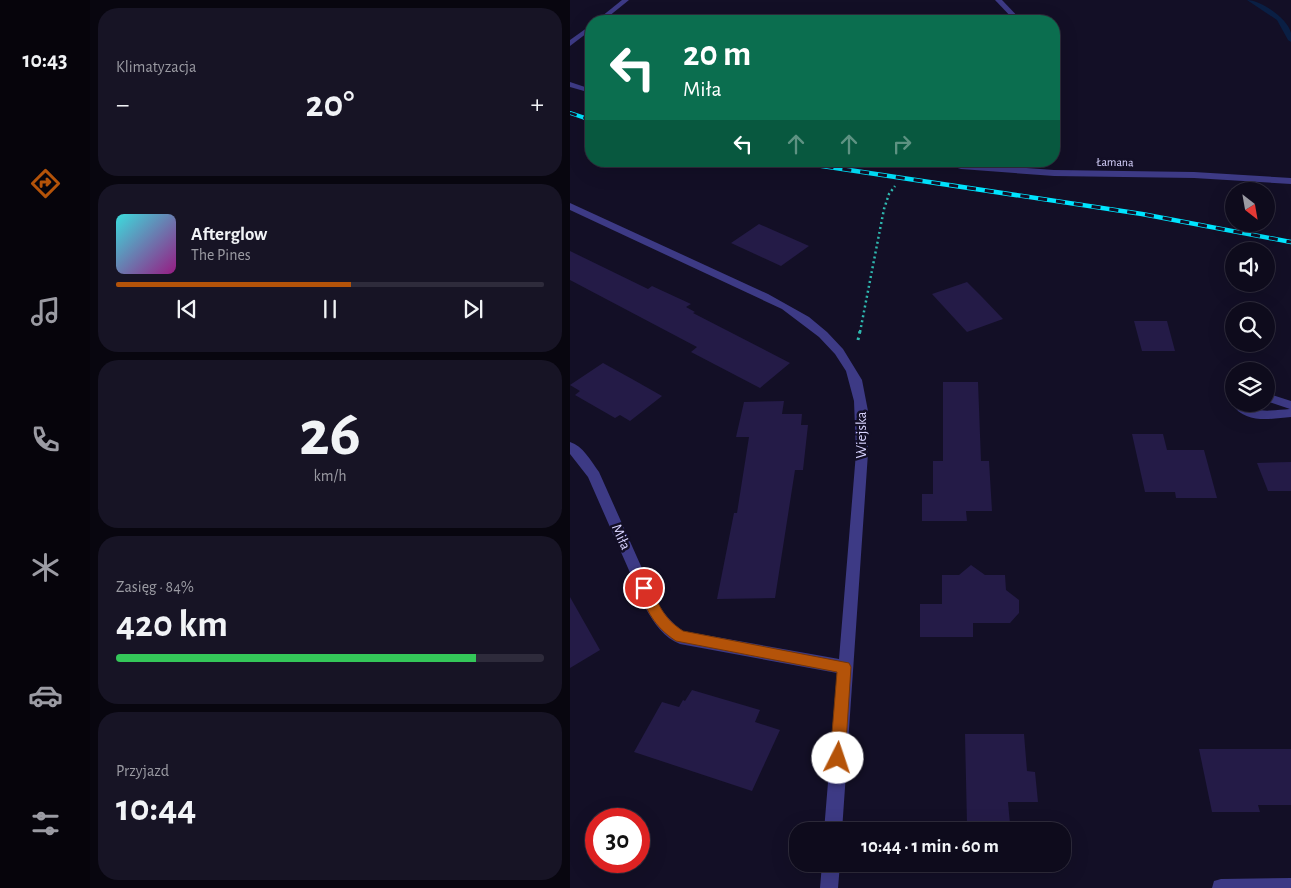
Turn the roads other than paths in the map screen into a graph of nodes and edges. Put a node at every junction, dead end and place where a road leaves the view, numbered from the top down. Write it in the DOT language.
graph roads {
  1 [pos="626,0"];
  2 [pos="998,0"];
  3 [pos="607,15"];
  4 [pos="1013,15"];
  5 [pos="585,32"];
  6 [pos="570,44"];
  7 [pos="570,84"];
  8 [pos="585,88"];
  9 [pos="974,167"];
  10 [pos="1054,167"];
  11 [pos="1054,173"];
  12 [pos="1291,181"];
  13 [pos="570,206"];
  14 [pos="1275,400"];
  15 [pos="1291,406"];
  16 [pos="1246,412"];
  17 [pos="1291,414"];
  18 [pos="570,448"];
  19 [pos="844,667"];
  20 [pos="834,822"];
  21 [pos="830,872"];
  22 [pos="1291,887"];
  23 [pos="829,888"];
  24 [pos="1221,888"];
  1 -- 3 [label="street"];
  2 -- 4 [label="street"];
  5 -- 6 [label="street"];
  7 -- 8 [label="street"];
  9 -- 11 [label="street, Łamana"];
  10 -- 11 [label="street"];
  11 -- 12 [label="street, Łamana"];
  13 -- 19 [label="street, Wiejska"];
  14 -- 15 [label="street"];
  16 -- 17 [label="street"];
  18 -- 19 [label="street, Miła"];
  19 -- 20 [label="street, Wiejska"];
  21 -- 23 [label="street"];
  22 -- 24 [label="street"];
}
